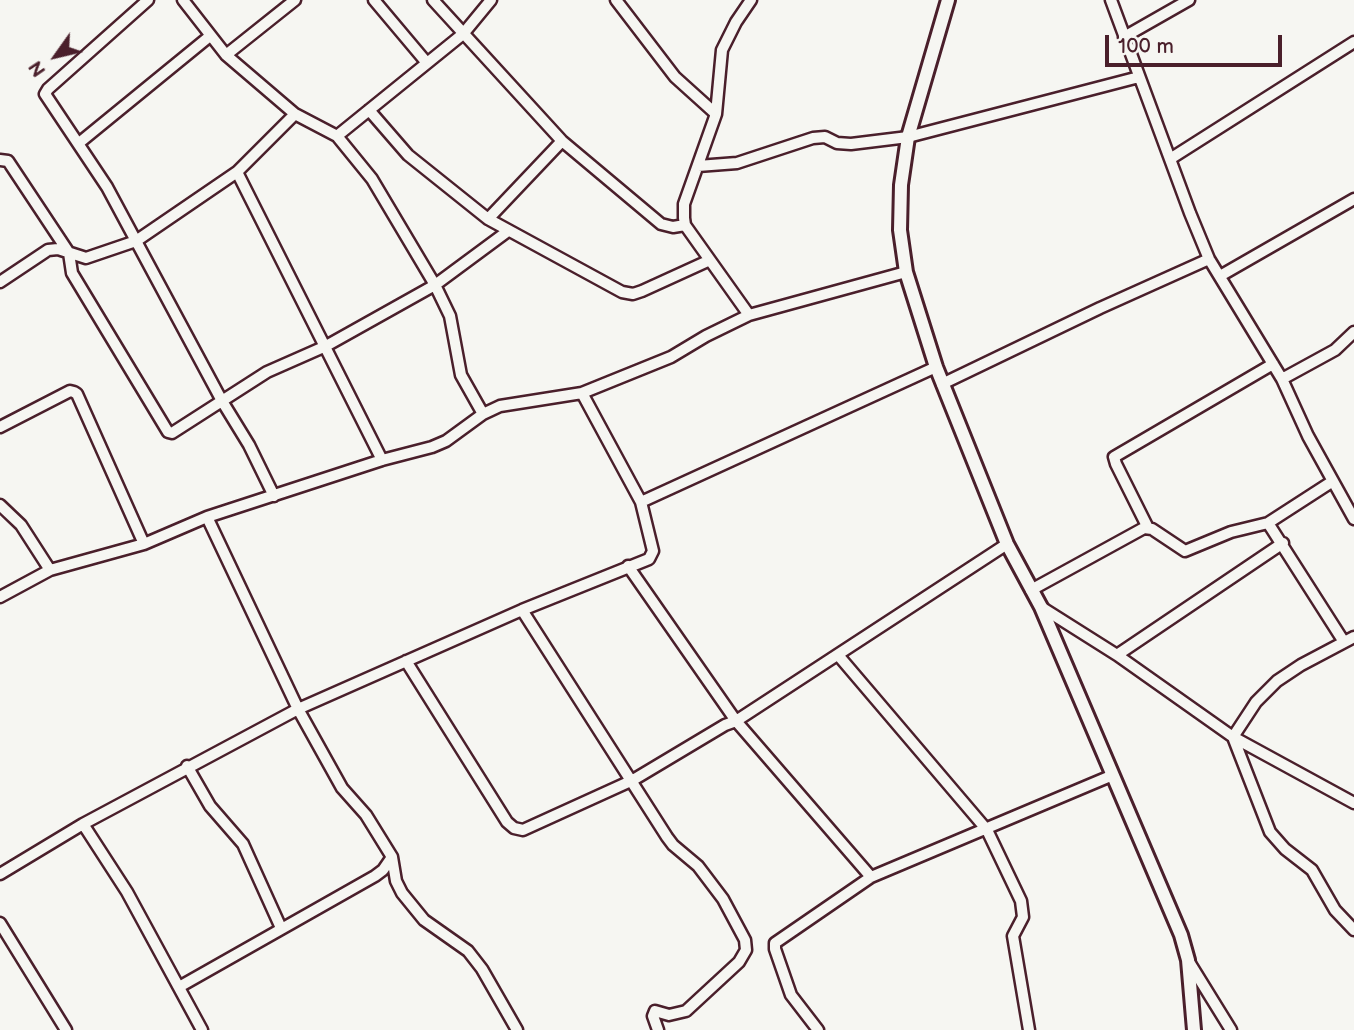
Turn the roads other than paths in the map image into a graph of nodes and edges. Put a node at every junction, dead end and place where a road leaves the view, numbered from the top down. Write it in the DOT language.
graph roads {
  1 [pos="148,0"];
  2 [pos="183,0"];
  3 [pos="295,0"];
  4 [pos="374,0"];
  5 [pos="433,0"];
  6 [pos="491,0"];
  7 [pos="616,0"];
  8 [pos="751,0"];
  9 [pos="948,0"];
  10 [pos="1111,0"];
  11 [pos="1189,0"];
  12 [pos="463,34"];
  13 [pos="210,36"];
  14 [pos="1124,37"];
  15 [pos="1354,42"];
  16 [pos="226,55"];
  17 [pos="427,63"];
  18 [pos="1139,77"];
  19 [pos="369,110"];
  20 [pos="295,114"];
  21 [pos="716,114"];
  22 [pos="337,136"];
  23 [pos="908,137"];
  24 [pos="562,141"];
  25 [pos="79,143"];
  26 [pos="1170,159"];
  27 [pos="0,160"];
  28 [pos="698,166"];
  29 [pos="237,172"];
  30 [pos="1354,199"];
  31 [pos="488,219"];
  32 [pos="685,225"];
  33 [pos="508,231"];
  34 [pos="136,242"];
  35 [pos="69,253"];
  36 [pos="86,258"];
  37 [pos="710,260"];
  38 [pos="1209,260"];
  39 [pos="906,272"];
  40 [pos="72,273"];
  41 [pos="1220,276"];
  42 [pos="0,282"];
  43 [pos="435,285"];
  44 [pos="749,315"];
  45 [pos="1354,332"];
  46 [pos="326,346"];
  47 [pos="1273,364"];
  48 [pos="936,367"];
  49 [pos="1282,379"];
  50 [pos="942,384"];
  51 [pos="582,393"];
  52 [pos="222,401"];
  53 [pos="483,414"];
  54 [pos="0,427"];
  55 [pos="382,460"];
  56 [pos="1333,481"];
  57 [pos="274,496"];
  58 [pos="641,502"];
  59 [pos="0,505"];
  60 [pos="206,517"];
  61 [pos="1354,519"];
  62 [pos="1268,523"];
  63 [pos="1148,528"];
  64 [pos="1283,543"];
  65 [pos="144,544"];
  66 [pos="1007,544"];
  67 [pos="628,566"];
  68 [pos="50,570"];
  69 [pos="1031,590"];
  70 [pos="0,597"];
  71 [pos="1041,607"];
  72 [pos="522,610"];
  73 [pos="1354,636"];
  74 [pos="1344,642"];
  75 [pos="838,655"];
  76 [pos="1117,655"];
  77 [pos="406,661"];
  78 [pos="298,709"];
  79 [pos="736,721"];
  80 [pos="1233,737"];
  81 [pos="187,766"];
  82 [pos="1113,775"];
  83 [pos="633,780"];
  84 [pos="1354,803"];
  85 [pos="83,824"];
  86 [pos="987,830"];
  87 [pos="392,857"];
  88 [pos="0,874"];
  89 [pos="871,877"];
  90 [pos="0,923"];
  91 [pos="281,928"];
  92 [pos="1354,930"];
  93 [pos="1188,960"];
  94 [pos="179,987"];
  95 [pos="66,1030"];
  96 [pos="202,1030"];
  97 [pos="517,1030"];
  98 [pos="658,1030"];
  99 [pos="818,1030"];
  100 [pos="1030,1030"];
  101 [pos="1194,1030"];
  102 [pos="1231,1030"];
  1 -- 25 [label="street"];
  2 -- 13 [label="street"];
  3 -- 16 [label="street"];
  4 -- 17 [label="street"];
  5 -- 12 [label="street"];
  6 -- 12 [label="street"];
  7 -- 21 [label="street"];
  8 -- 21 [label="street"];
  9 -- 23 [label="street"];
  10 -- 14 [label="street"];
  11 -- 14 [label="street"];
  12 -- 17 [label="street"];
  12 -- 24 [label="street"];
  13 -- 16 [label="street"];
  13 -- 25 [label="street"];
  14 -- 18 [label="street"];
  15 -- 26 [label="street"];
  16 -- 20 [label="street"];
  17 -- 19 [label="street"];
  18 -- 23 [label="street"];
  18 -- 26 [label="street"];
  19 -- 22 [label="street"];
  19 -- 31 [label="street"];
  20 -- 22 [label="street"];
  20 -- 29 [label="street"];
  21 -- 28 [label="street"];
  22 -- 43 [label="street"];
  23 -- 28 [label="street"];
  23 -- 39 [label="street"];
  24 -- 31 [label="street"];
  24 -- 32 [label="street"];
  25 -- 34 [label="street"];
  26 -- 38 [label="street"];
  27 -- 35 [label="street"];
  28 -- 32 [label="street"];
  29 -- 34 [label="street"];
  29 -- 46 [label="street"];
  30 -- 41 [label="street"];
  31 -- 33 [label="street"];
  32 -- 37 [label="street"];
  33 -- 37 [label="street"];
  33 -- 43 [label="street"];
  34 -- 36 [label="street"];
  34 -- 52 [label="street"];
  35 -- 36 [label="street"];
  35 -- 40 [label="street"];
  35 -- 42 [label="street"];
  36 -- 40 [label="street"];
  37 -- 44 [label="street"];
  38 -- 41 [label="street"];
  38 -- 50 [label="street"];
  39 -- 44 [label="street"];
  39 -- 48 [label="street"];
  40 -- 52 [label="street"];
  41 -- 47 [label="street"];
  43 -- 46 [label="street"];
  43 -- 53 [label="street"];
  44 -- 51 [label="street"];
  45 -- 49 [label="street"];
  46 -- 52 [label="street"];
  46 -- 55 [label="street"];
  47 -- 49 [label="street"];
  47 -- 63 [label="street"];
  48 -- 50 [label="street"];
  48 -- 58 [label="street"];
  49 -- 56 [label="street"];
  50 -- 66 [label="street"];
  51 -- 53 [label="street"];
  51 -- 58 [label="street"];
  52 -- 57 [label="street"];
  53 -- 55 [label="street"];
  54 -- 65 [label="street"];
  55 -- 57 [label="street"];
  56 -- 61 [label="street"];
  56 -- 62 [label="street"];
  57 -- 60 [label="street"];
  58 -- 67 [label="street"];
  59 -- 68 [label="street"];
  60 -- 65 [label="street"];
  60 -- 78 [label="street"];
  62 -- 63 [label="street"];
  62 -- 64 [label="street"];
  63 -- 69 [label="street"];
  64 -- 74 [label="street"];
  64 -- 76 [label="street"];
  65 -- 68 [label="street"];
  66 -- 69 [label="street"];
  66 -- 75 [label="street"];
  67 -- 72 [label="street"];
  67 -- 79 [label="street"];
  68 -- 70 [label="street"];
  69 -- 71 [label="street"];
  71 -- 76 [label="street"];
  71 -- 82 [label="street"];
  72 -- 77 [label="street"];
  72 -- 83 [label="street"];
  73 -- 74 [label="street"];
  74 -- 80 [label="street"];
  75 -- 79 [label="street"];
  75 -- 86 [label="street"];
  76 -- 80 [label="street"];
  77 -- 78 [label="street"];
  77 -- 83 [label="street"];
  78 -- 81 [label="street"];
  78 -- 87 [label="street"];
  79 -- 83 [label="street"];
  79 -- 89 [label="street"];
  80 -- 84 [label="street"];
  80 -- 92 [label="street"];
  81 -- 85 [label="street"];
  81 -- 91 [label="street"];
  82 -- 86 [label="street"];
  82 -- 93 [label="street"];
  83 -- 98 [label="street"];
  85 -- 88 [label="street"];
  85 -- 94 [label="street"];
  86 -- 89 [label="street"];
  86 -- 100 [label="street"];
  87 -- 91 [label="street"];
  87 -- 97 [label="street"];
  89 -- 99 [label="street"];
  90 -- 95 [label="street"];
  91 -- 94 [label="street"];
  93 -- 101 [label="street"];
  93 -- 102 [label="street"];
  94 -- 96 [label="street"];
}
